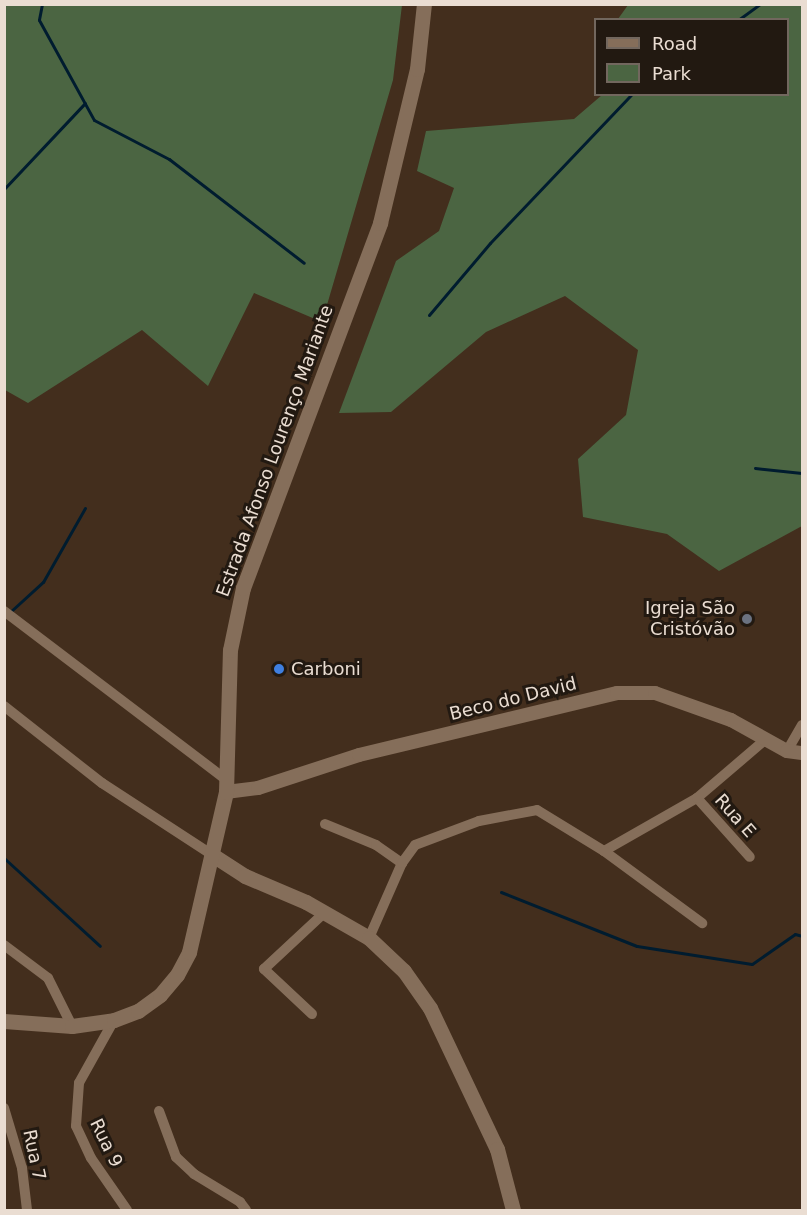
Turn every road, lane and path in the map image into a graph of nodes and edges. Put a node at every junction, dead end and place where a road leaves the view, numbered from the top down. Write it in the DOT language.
graph roads {
  1 [pos="424,4"];
  2 [pos="4,611"];
  3 [pos="4,706"];
  4 [pos="802,725"];
  5 [pos="766,739"];
  6 [pos="787,751"];
  7 [pos="802,753"];
  8 [pos="227,786"];
  9 [pos="697,798"];
  10 [pos="325,824"];
  11 [pos="604,851"];
  12 [pos="211,854"];
  13 [pos="750,857"];
  14 [pos="402,863"];
  15 [pos="324,912"];
  16 [pos="702,923"];
  17 [pos="369,938"];
  18 [pos="4,945"];
  19 [pos="312,1014"];
  20 [pos="114,1020"];
  21 [pos="4,1021"];
  22 [pos="72,1026"];
  23 [pos="4,1108"];
  24 [pos="159,1111"];
  25 [pos="27,1210"];
  26 [pos="127,1210"];
  27 [pos="246,1210"];
  28 [pos="513,1210"];
  1 -- 8 [label="main road, Estrada Afonso Lourenço Mariante"];
  2 -- 8 [label="street"];
  3 -- 12 [label="street"];
  4 -- 6 [label="street"];
  5 -- 6 [label="street, Beco do David"];
  5 -- 8 [label="street, Beco do David"];
  5 -- 9 [label="street"];
  6 -- 7 [label="street, Beco do David"];
  8 -- 12 [label="main road, Estrada Afonso Lourenço Mariante"];
  9 -- 11 [label="street"];
  9 -- 13 [label="street, Rua E"];
  10 -- 14 [label="street"];
  11 -- 14 [label="street"];
  11 -- 16 [label="street"];
  12 -- 15 [label="main road"];
  12 -- 20 [label="main road, Estrada Afonso Lourenço Mariante"];
  14 -- 17 [label="street"];
  15 -- 17 [label="main road"];
  15 -- 19 [label="street"];
  17 -- 28 [label="main road"];
  18 -- 22 [label="street"];
  20 -- 22 [label="main road, Estrada Afonso Lourenço Mariante"];
  20 -- 26 [label="street, Rua 9"];
  21 -- 22 [label="main road, Estrada Afonso Lourenço Mariante"];
  23 -- 25 [label="street, Rua 7"];
  24 -- 27 [label="street"];
}
